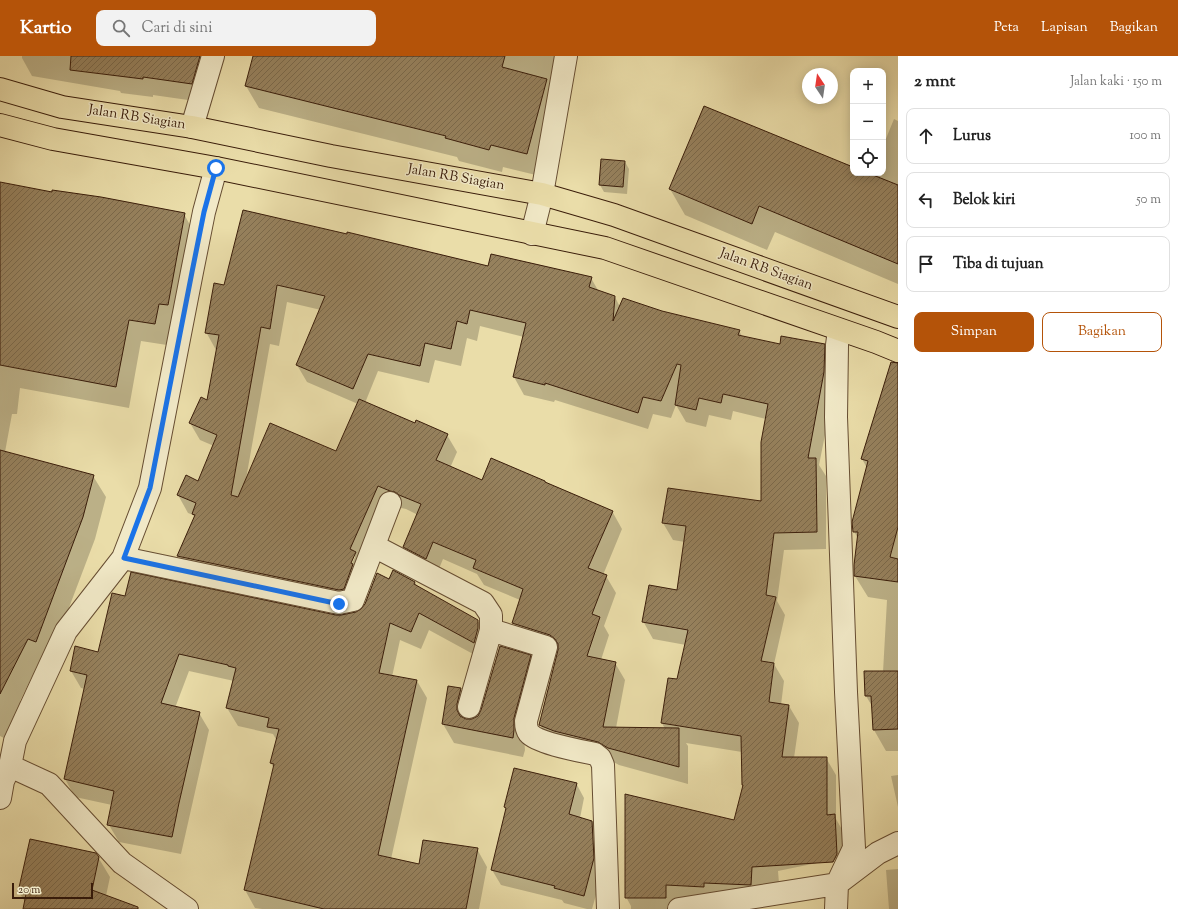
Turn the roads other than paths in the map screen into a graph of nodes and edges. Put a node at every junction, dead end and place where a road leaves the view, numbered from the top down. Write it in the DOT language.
graph roads {
  1 [pos="213,56"];
  2 [pos="566,56"];
  3 [pos="0,89"];
  4 [pos="0,125"];
  5 [pos="192,127"];
  6 [pos="216,168"];
  7 [pos="542,194"];
  8 [pos="532,234"];
  9 [pos="898,317"];
  10 [pos="839,330"];
  11 [pos="898,351"];
  12 [pos="390,503"];
  13 [pos="374,546"];
  14 [pos="124,558"];
  15 [pos="491,630"];
  16 [pos="469,707"];
  17 [pos="3,781"];
  18 [pos="898,843"];
  19 [pos="837,884"];
  20 [pos="187,909"];
  21 [pos="608,909"];
  22 [pos="678,909"];
  23 [pos="836,909"];
  1 -- 5 [label="street"];
  2 -- 7 [label="street"];
  3 -- 5 [label="highway, Jalan RB Siagian"];
  4 -- 6 [label="highway"];
  5 -- 7 [label="highway, Jalan RB Siagian"];
  6 -- 8 [label="highway"];
  6 -- 14 [label="street"];
  7 -- 8 [label="street"];
  7 -- 9 [label="highway, Jalan RB Siagian"];
  8 -- 10 [label="highway"];
  10 -- 11 [label="highway"];
  10 -- 19 [label="street"];
  12 -- 13 [label="street"];
  13 -- 14 [label="street"];
  13 -- 15 [label="street"];
  14 -- 17 [label="street"];
  15 -- 16 [label="street"];
  15 -- 21 [label="street"];
  17 -- 20 [label="street"];
  18 -- 19 [label="street"];
  19 -- 22 [label="street"];
  19 -- 23 [label="street"];
}
